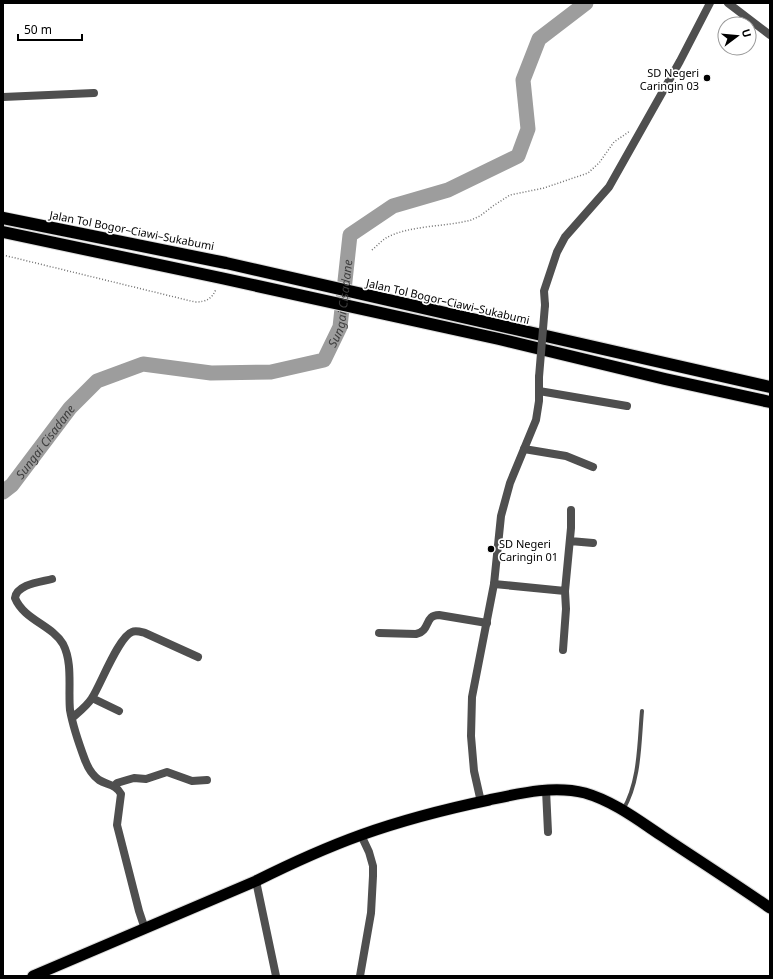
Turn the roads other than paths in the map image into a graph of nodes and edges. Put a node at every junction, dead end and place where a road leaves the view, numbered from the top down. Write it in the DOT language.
graph roads {
  1 [pos="710,3"];
  2 [pos="728,3"];
  3 [pos="770,35"];
  4 [pos="94,93"];
  5 [pos="3,96"];
  6 [pos="3,218"];
  7 [pos="3,232"];
  8 [pos="765,386"];
  9 [pos="539,391"];
  10 [pos="766,400"];
  11 [pos="627,406"];
  12 [pos="524,449"];
  13 [pos="593,467"];
  14 [pos="571,510"];
  15 [pos="570,541"];
  16 [pos="593,543"];
  17 [pos="52,579"];
  18 [pos="494,584"];
  19 [pos="565,591"];
  20 [pos="487,623"];
  21 [pos="379,633"];
  22 [pos="563,650"];
  23 [pos="198,657"];
  24 [pos="92,698"];
  25 [pos="120,712"];
  26 [pos="642,712"];
  27 [pos="72,718"];
  28 [pos="207,780"];
  29 [pos="114,786"];
  30 [pos="546,790"];
  31 [pos="481,802"];
  32 [pos="623,811"];
  33 [pos="548,832"];
  34 [pos="361,835"];
  35 [pos="256,881"];
  36 [pos="770,908"];
  37 [pos="145,928"];
  38 [pos="33,976"];
  39 [pos="276,976"];
  40 [pos="360,976"];
  1 -- 9 [label="street, bridge"];
  2 -- 3 [label="street"];
  4 -- 5 [label="street"];
  6 -- 8 [label="highway, Jalan Tol Bogor–Ciawi–Sukabumi"];
  7 -- 10 [label="highway"];
  9 -- 11 [label="street"];
  9 -- 12 [label="street"];
  12 -- 13 [label="street"];
  12 -- 18 [label="street"];
  14 -- 15 [label="street"];
  15 -- 16 [label="street"];
  15 -- 19 [label="street"];
  17 -- 27 [label="street"];
  18 -- 19 [label="street"];
  18 -- 20 [label="street"];
  19 -- 22 [label="street"];
  20 -- 21 [label="street"];
  20 -- 31 [label="street"];
  23 -- 24 [label="street"];
  24 -- 25 [label="street"];
  24 -- 27 [label="street"];
  26 -- 32 [label="lane"];
  27 -- 29 [label="street"];
  28 -- 29 [label="street"];
  29 -- 37 [label="street"];
  30 -- 31 [label="highway"];
  30 -- 32 [label="highway"];
  30 -- 33 [label="street"];
  31 -- 34 [label="highway"];
  32 -- 36 [label="highway"];
  34 -- 35 [label="highway"];
  34 -- 40 [label="street"];
  35 -- 37 [label="highway"];
  35 -- 39 [label="street"];
  37 -- 38 [label="highway"];
}
